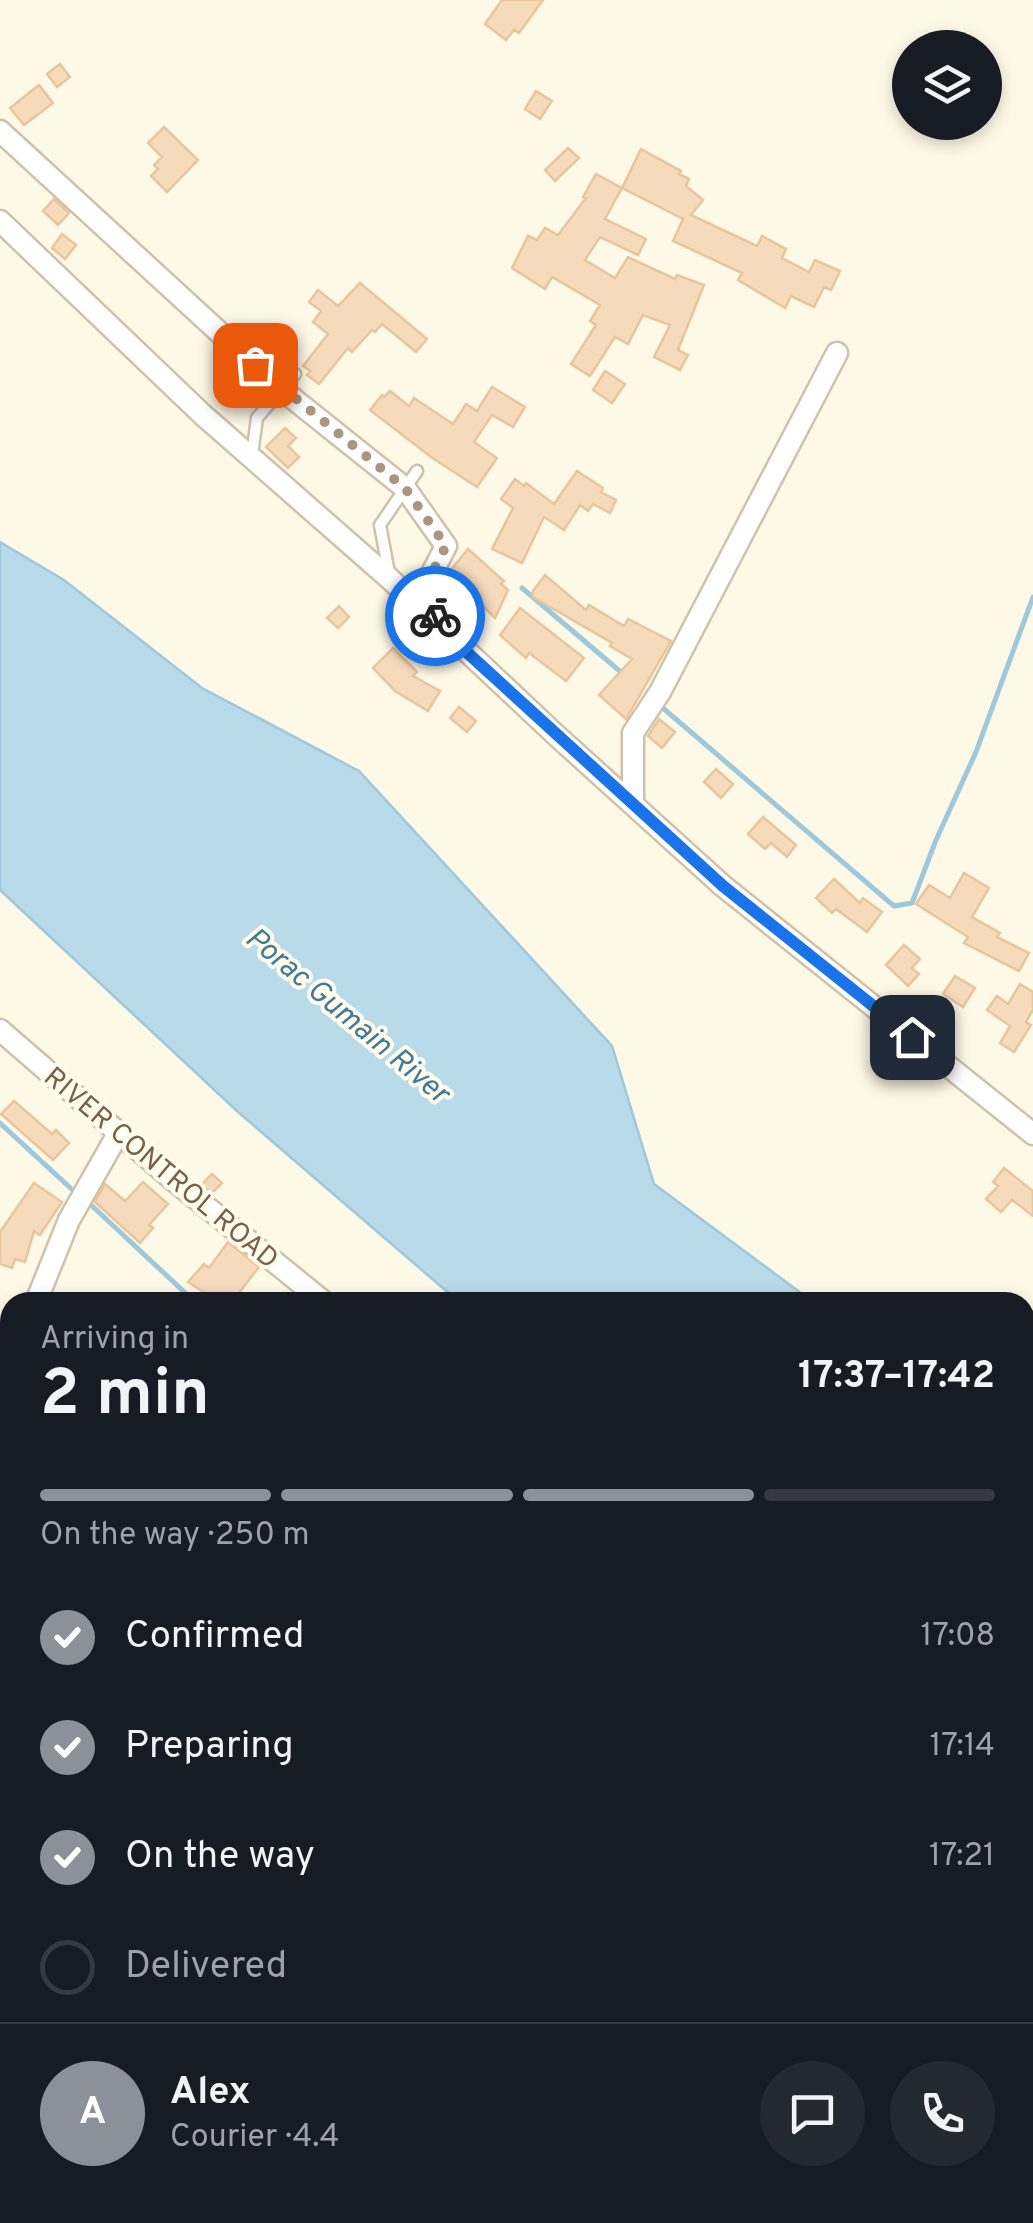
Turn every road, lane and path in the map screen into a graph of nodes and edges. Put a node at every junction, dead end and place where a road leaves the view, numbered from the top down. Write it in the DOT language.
graph roads {
  1 [pos="0,131"];
  2 [pos="0,221"];
  3 [pos="838,353"];
  4 [pos="288,381"];
  5 [pos="252,455"];
  6 [pos="411,479"];
  7 [pos="390,578"];
  8 [pos="436,624"];
  9 [pos="633,804"];
  10 [pos="0,1030"];
  11 [pos="1029,1126"];
  12 [pos="120,1132"];
  13 [pos="40,1292"];
  14 [pos="312,1292"];
  1 -- 4 [label="street"];
  2 -- 5 [label="street"];
  3 -- 9 [label="street"];
  4 -- 5 [label="lane"];
  4 -- 6 [label="street"];
  5 -- 7 [label="street"];
  6 -- 7 [label="lane"];
  6 -- 8 [label="street"];
  7 -- 8 [label="street"];
  8 -- 9 [label="street"];
  9 -- 11 [label="street"];
  10 -- 12 [label="street, RIVER CONTROL ROAD"];
  12 -- 13 [label="street"];
  12 -- 14 [label="street, RIVER CONTROL ROAD"];
}
